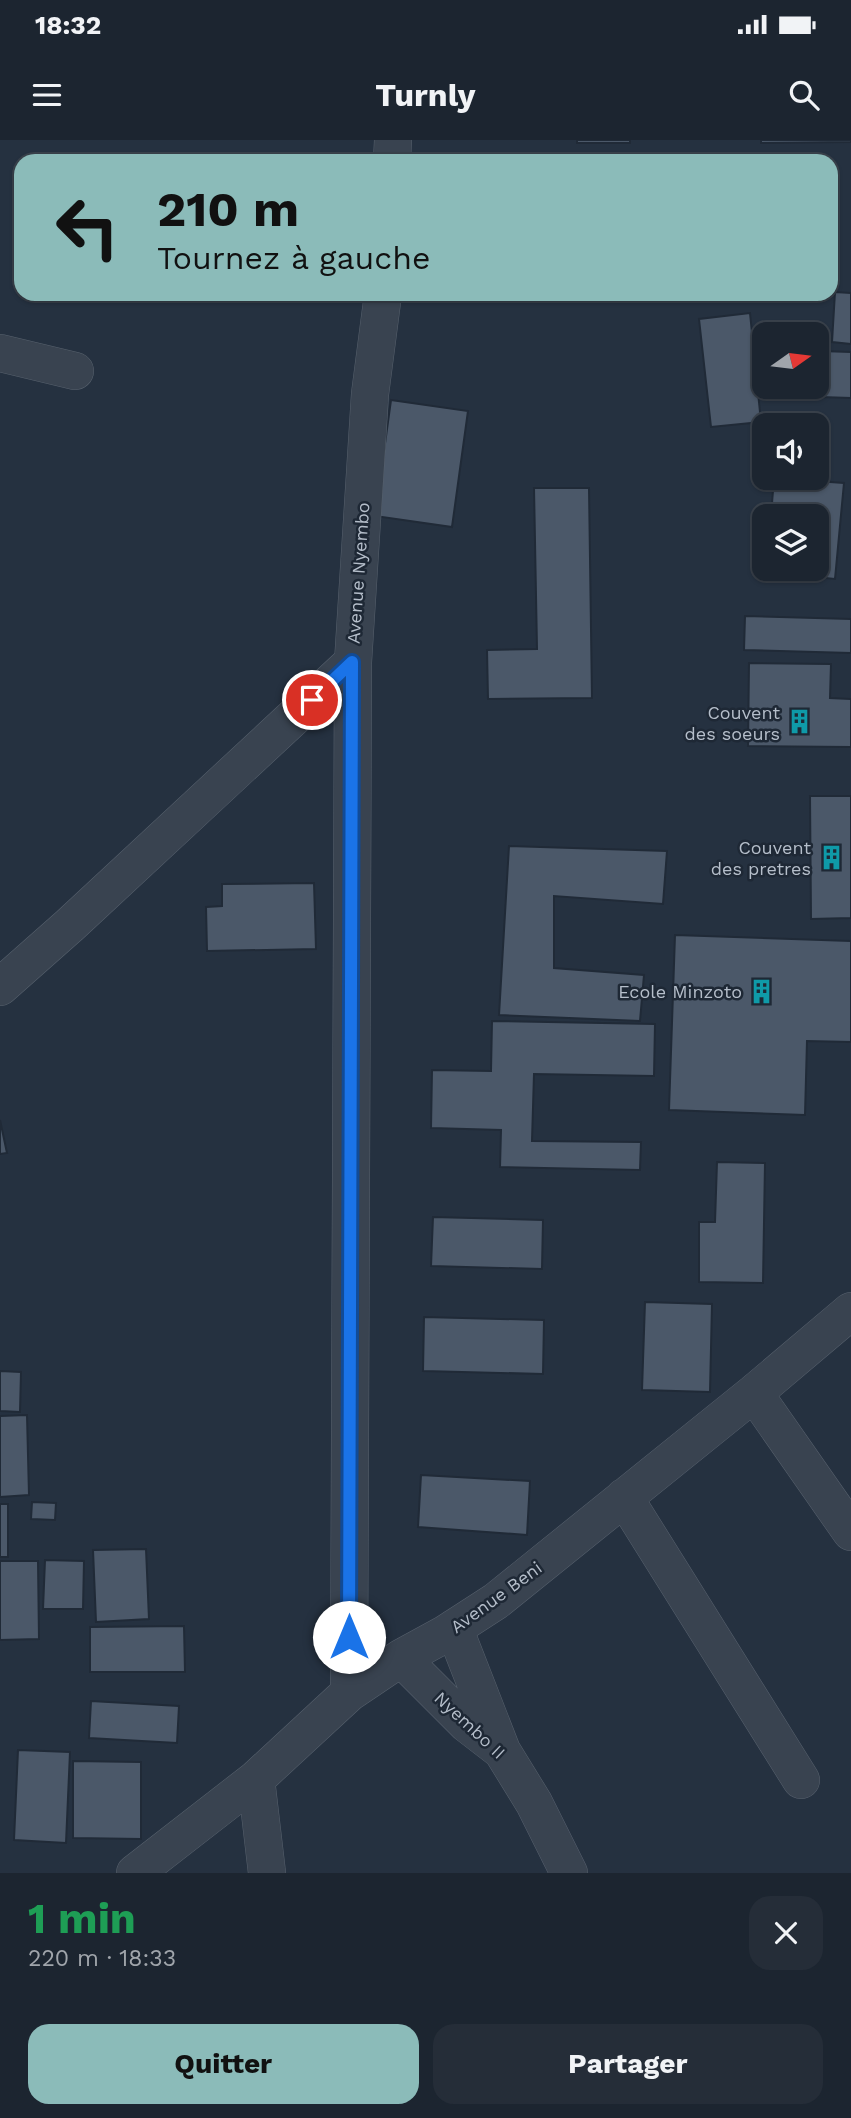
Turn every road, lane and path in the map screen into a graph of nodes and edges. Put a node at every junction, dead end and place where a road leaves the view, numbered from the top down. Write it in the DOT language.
graph roads {
  1 [pos="382,301"];
  2 [pos="0,354"];
  3 [pos="75,371"];
  4 [pos="352,662"];
  5 [pos="0,987"];
  6 [pos="851,1311"];
  7 [pos="754,1393"];
  8 [pos="624,1497"];
  9 [pos="851,1532"];
  10 [pos="454,1628"];
  11 [pos="401,1658"];
  12 [pos="349,1693"];
  13 [pos="502,1751"];
  14 [pos="256,1779"];
  15 [pos="800,1780"];
  16 [pos="135,1873"];
  17 [pos="267,1873"];
  18 [pos="569,1873"];
  1 -- 4 [label="street, Avenue Nyembo"];
  2 -- 3 [label="street"];
  4 -- 5 [label="street"];
  4 -- 12 [label="street, Avenue Nyembo"];
  6 -- 7 [label="street, Avenue Beni"];
  7 -- 8 [label="street, Avenue Beni"];
  7 -- 9 [label="street"];
  8 -- 10 [label="street, Avenue Beni"];
  8 -- 15 [label="street"];
  10 -- 11 [label="street, Avenue Beni"];
  10 -- 13 [label="street"];
  11 -- 12 [label="street, Avenue Beni"];
  11 -- 13 [label="street, Nyembo II"];
  12 -- 14 [label="street, Avenue Beni"];
  13 -- 18 [label="street, Nyembo II"];
  14 -- 16 [label="street, Avenue Beni"];
  14 -- 17 [label="street"];
}
